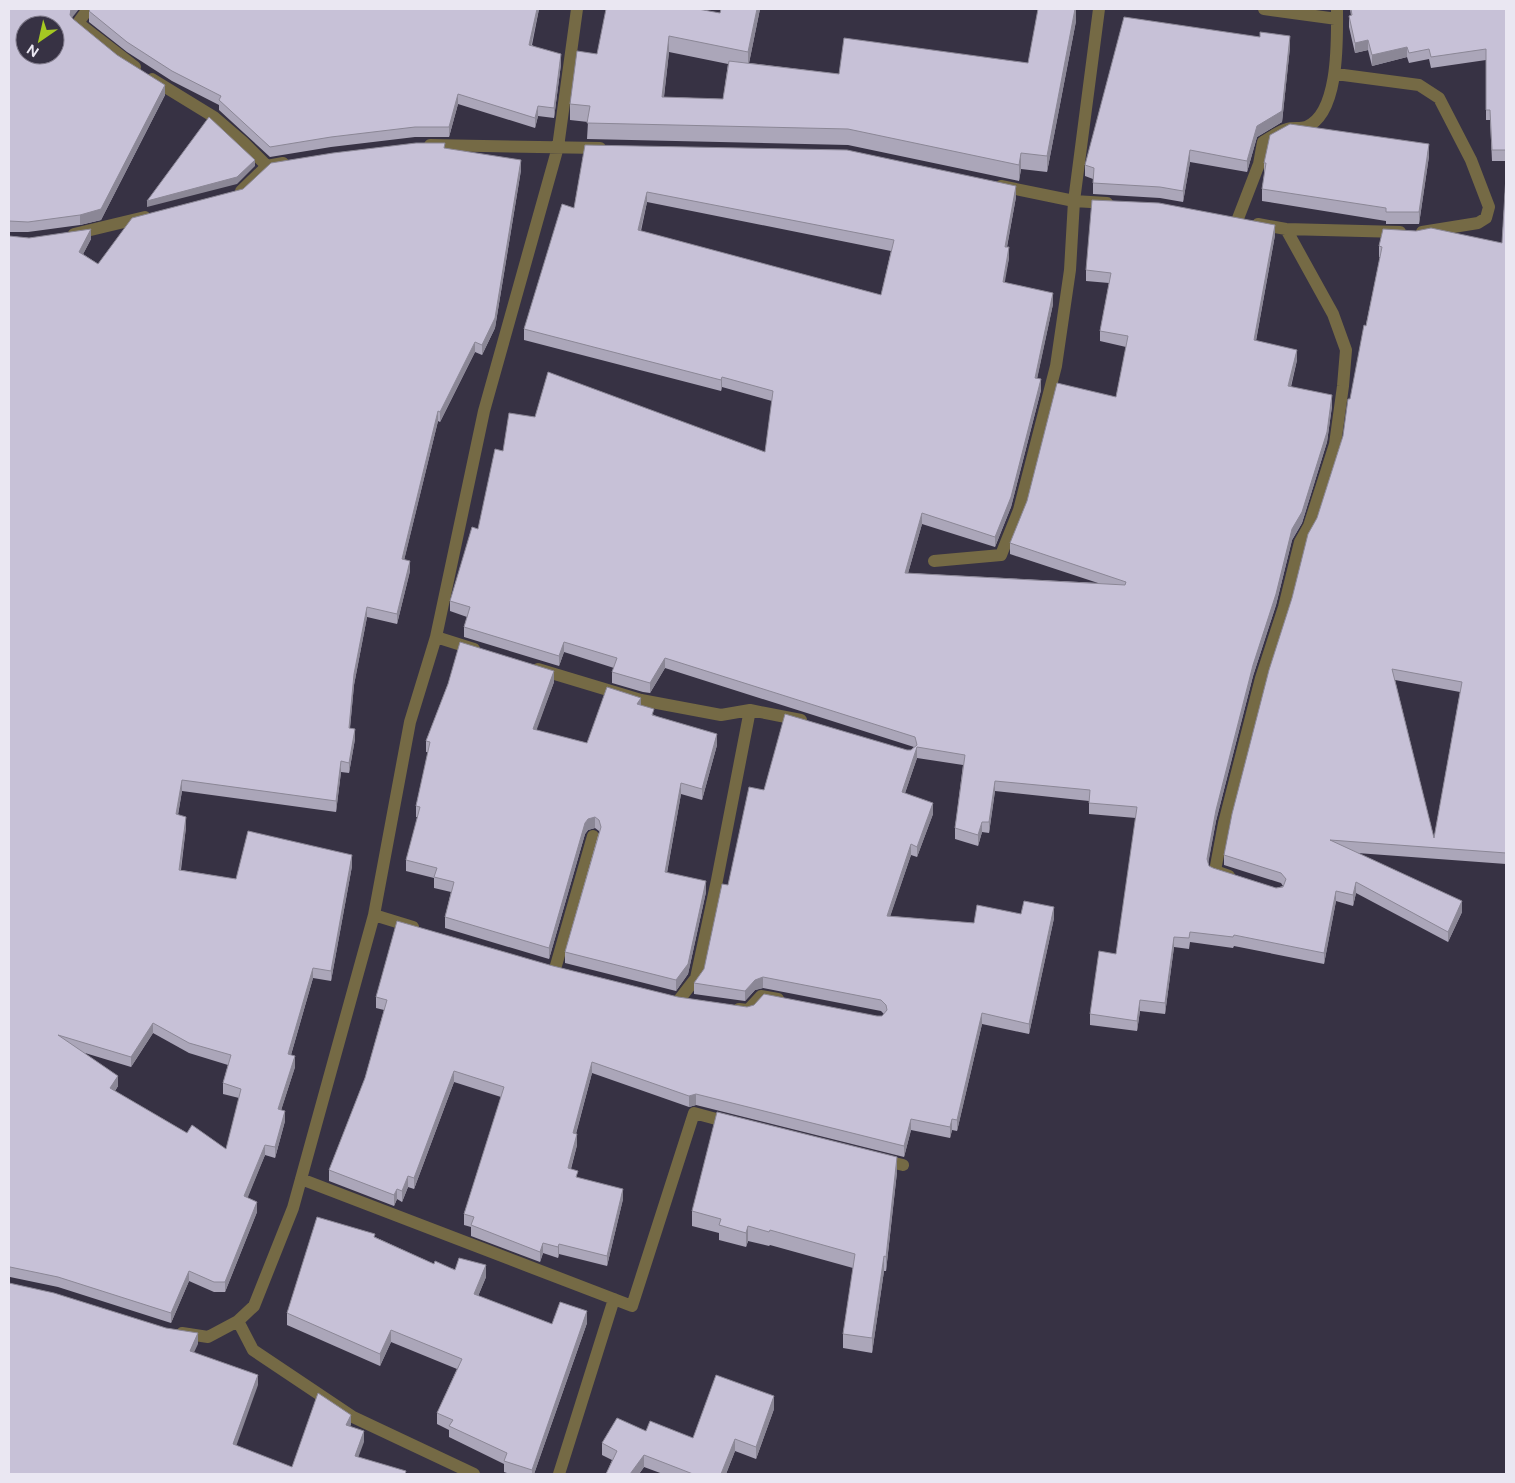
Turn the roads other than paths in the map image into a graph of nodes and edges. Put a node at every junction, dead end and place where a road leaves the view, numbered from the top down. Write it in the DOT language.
graph roads {
  1 [pos="88,9"];
  2 [pos="577,9"];
  3 [pos="1100,9"];
  4 [pos="1264,9"];
  5 [pos="1337,14"];
  6 [pos="1336,74"];
  7 [pos="416,145"];
  8 [pos="558,147"];
  9 [pos="608,148"];
  10 [pos="295,161"];
  11 [pos="267,166"];
  12 [pos="989,183"];
  13 [pos="232,193"];
  14 [pos="1074,201"];
  15 [pos="1122,204"];
  16 [pos="160,213"];
  17 [pos="1286,229"];
  18 [pos="64,235"];
  19 [pos="934,561"];
  20 [pos="436,637"];
  21 [pos="490,654"];
  22 [pos="526,665"];
  23 [pos="750,710"];
  24 [pos="818,725"];
  25 [pos="593,836"];
  26 [pos="1242,880"];
  27 [pos="374,915"];
  28 [pos="422,930"];
  29 [pos="555,969"];
  30 [pos="794,1002"];
  31 [pos="696,1003"];
  32 [pos="722,1006"];
  33 [pos="742,1125"];
  34 [pos="865,1156"];
  35 [pos="903,1165"];
  36 [pos="301,1179"];
  37 [pos="614,1299"];
  38 [pos="238,1320"];
  39 [pos="168,1331"];
  40 [pos="474,1474"];
  41 [pos="559,1474"];
  1 -- 11 [label="street"];
  2 -- 8 [label="street"];
  3 -- 14 [label="street"];
  4 -- 5 [label="street"];
  5 -- 6 [label="street"];
  6 -- 17 [label="street"];
  6 -- 17 [label="street"];
  7 -- 8 [label="street"];
  8 -- 9 [label="street"];
  8 -- 20 [label="street"];
  10 -- 11 [label="street"];
  11 -- 13 [label="street"];
  12 -- 14 [label="street"];
  14 -- 15 [label="street"];
  14 -- 19 [label="street"];
  16 -- 18 [label="street"];
  17 -- 26 [label="street"];
  20 -- 21 [label="street"];
  20 -- 27 [label="street"];
  22 -- 23 [label="street"];
  23 -- 24 [label="street"];
  23 -- 31 [label="street"];
  25 -- 29 [label="street"];
  27 -- 28 [label="street"];
  27 -- 36 [label="street"];
  30 -- 32 [label="street"];
  33 -- 37 [label="street"];
  34 -- 35 [label="street"];
  36 -- 37 [label="street"];
  36 -- 38 [label="street"];
  37 -- 41 [label="street"];
  38 -- 39 [label="street"];
  38 -- 40 [label="street"];
}
